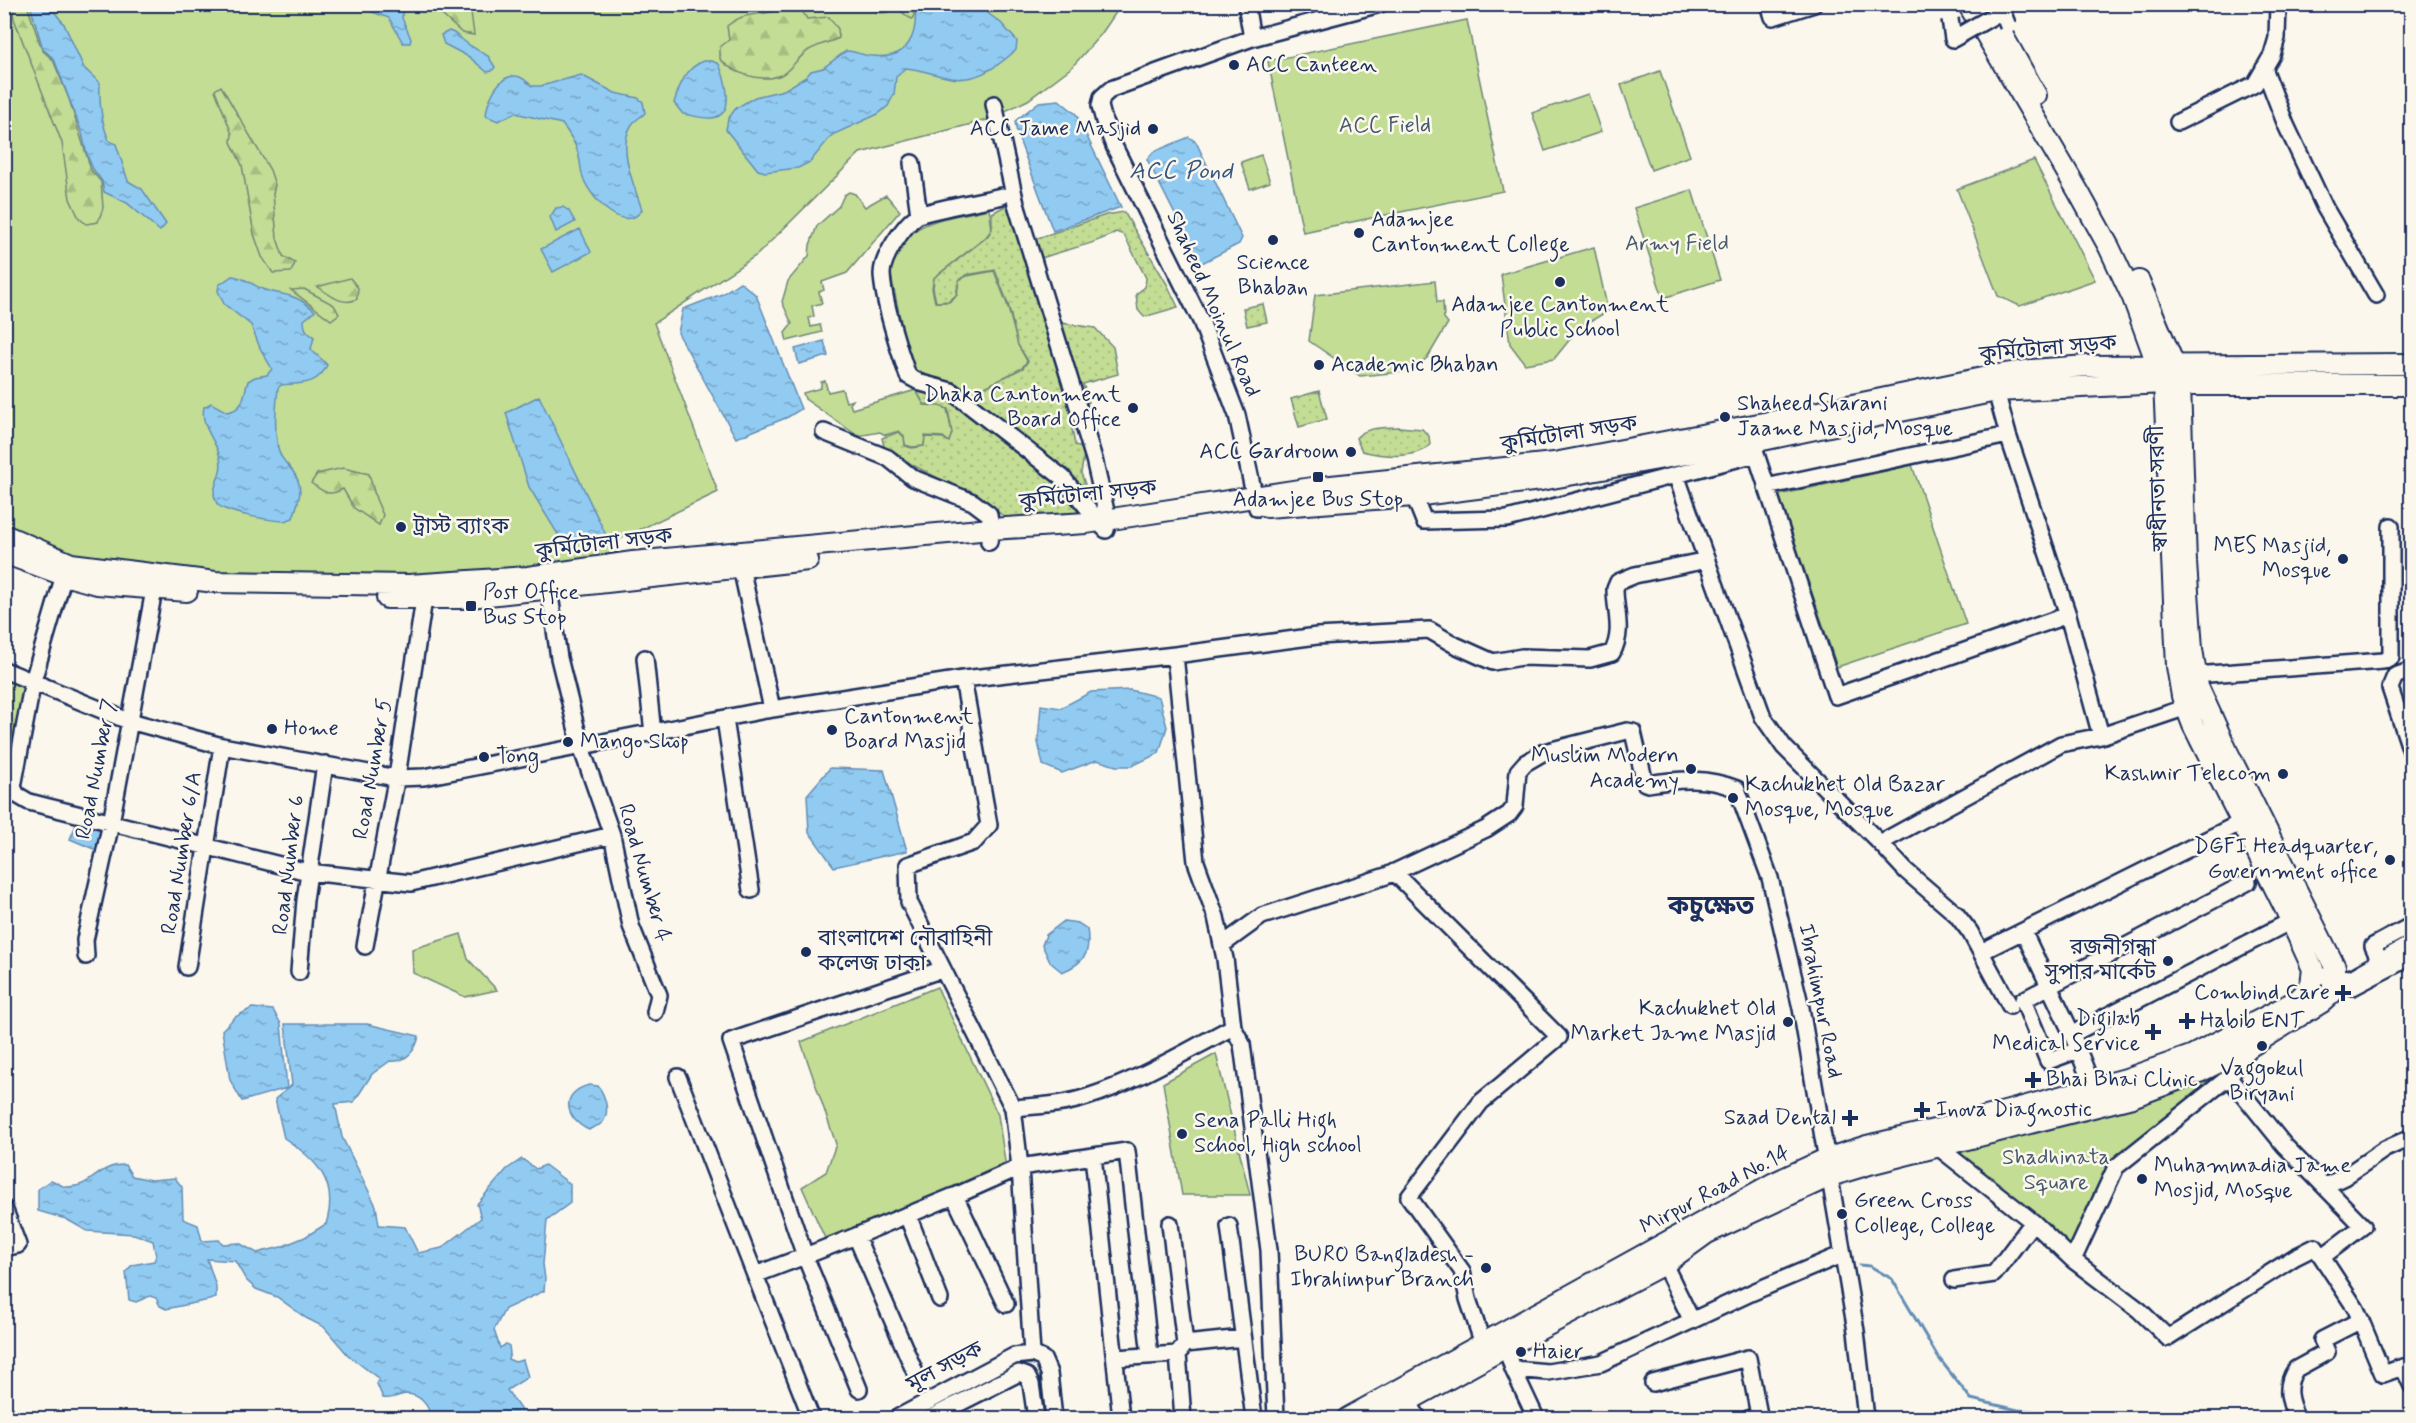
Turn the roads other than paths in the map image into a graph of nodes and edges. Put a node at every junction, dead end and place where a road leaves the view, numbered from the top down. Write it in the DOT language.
graph roads {
  1 [pos="1246,4"];
  2 [pos="1380,4"];
  3 [pos="1769,4"];
  4 [pos="1814,4"];
  5 [pos="1968,4"];
  6 [pos="1985,4"];
  7 [pos="2278,4"];
  8 [pos="1950,19"];
  9 [pos="2008,26"];
  10 [pos="1252,38"];
  11 [pos="2264,68"];
  12 [pos="994,104"];
  13 [pos="2178,122"];
  14 [pos="912,163"];
  15 [pos="1002,196"];
  16 [pos="918,215"];
  17 [pos="2376,295"];
  18 [pos="2412,364"];
  19 [pos="2169,375"];
  20 [pos="2412,385"];
  21 [pos="1996,391"];
  22 [pos="824,432"];
  23 [pos="2008,435"];
  24 [pos="1754,448"];
  25 [pos="1676,475"];
  26 [pos="1766,487"];
  27 [pos="1414,496"];
  28 [pos="1256,503"];
  29 [pos="1104,524"];
  30 [pos="2391,526"];
  31 [pos="4,536"];
  32 [pos="990,536"];
  33 [pos="4,552"];
  34 [pos="1707,560"];
  35 [pos="741,567"];
  36 [pos="64,575"];
  37 [pos="549,588"];
  38 [pos="153,590"];
  39 [pos="424,599"];
  40 [pos="2068,615"];
  41 [pos="1175,655"];
  42 [pos="645,658"];
  43 [pos="4,670"];
  44 [pos="2412,670"];
  45 [pos="2196,675"];
  46 [pos="963,679"];
  47 [pos="33,681"];
  48 [pos="2195,704"];
  49 [pos="772,709"];
  50 [pos="725,719"];
  51 [pos="130,721"];
  52 [pos="653,734"];
  53 [pos="2101,736"];
  54 [pos="222,746"];
  55 [pos="581,747"];
  56 [pos="2412,754"];
  57 [pos="325,764"];
  58 [pos="4,767"];
  59 [pos="396,778"];
  60 [pos="14,787"];
  61 [pos="2242,822"];
  62 [pos="111,823"];
  63 [pos="612,835"];
  64 [pos="1880,843"];
  65 [pos="206,847"];
  66 [pos="309,872"];
  67 [pos="1394,872"];
  68 [pos="377,879"];
  69 [pos="2248,882"];
  70 [pos="751,890"];
  71 [pos="2291,921"];
  72 [pos="2412,925"];
  73 [pos="2022,931"];
  74 [pos="2412,943"];
  75 [pos="1222,945"];
  76 [pos="365,946"];
  77 [pos="1981,952"];
  78 [pos="86,956"];
  79 [pos="2412,956"];
  80 [pos="2380,961"];
  81 [pos="187,967"];
  82 [pos="943,969"];
  83 [pos="299,972"];
  84 [pos="2312,976"];
  85 [pos="2334,981"];
  86 [pos="2049,986"];
  87 [pos="2010,1006"];
  88 [pos="655,1012"];
  89 [pos="1233,1027"];
  90 [pos="2072,1034"];
  91 [pos="2249,1047"];
  92 [pos="2078,1050"];
  93 [pos="678,1077"];
  94 [pos="2229,1077"];
  95 [pos="2093,1088"];
  96 [pos="1014,1108"];
  97 [pos="2412,1137"];
  98 [pos="1938,1147"];
  99 [pos="1094,1156"];
  100 [pos="1020,1167"];
  101 [pos="1828,1167"];
  102 [pos="2325,1186"];
  103 [pos="4,1208"];
  104 [pos="2033,1222"];
  105 [pos="1170,1224"];
  106 [pos="1229,1226"];
  107 [pos="975,1239"];
  108 [pos="4,1248"];
  109 [pos="1843,1254"];
  110 [pos="805,1256"];
  111 [pos="2322,1257"];
  112 [pos="2073,1260"];
  113 [pos="1664,1264"];
  114 [pos="756,1275"];
  115 [pos="1954,1280"];
  116 [pos="1006,1304"];
  117 [pos="2361,1320"];
  118 [pos="1692,1321"];
  119 [pos="896,1329"];
  120 [pos="837,1334"];
  121 [pos="1243,1338"];
  122 [pos="1483,1344"];
  123 [pos="1506,1347"];
  124 [pos="905,1349"];
  125 [pos="1182,1349"];
  126 [pos="1032,1354"];
  127 [pos="1150,1356"];
  128 [pos="1115,1358"];
  129 [pos="1513,1369"];
  130 [pos="1653,1383"];
  131 [pos="2412,1386"];
  132 [pos="859,1389"];
  133 [pos="1408,1401"];
  134 [pos="811,1417"];
  135 [pos="897,1419"];
  136 [pos="930,1419"];
  137 [pos="1036,1419"];
  138 [pos="1054,1419"];
  139 [pos="1121,1419"];
  140 [pos="1183,1419"];
  141 [pos="1254,1419"];
  142 [pos="1276,1419"];
  143 [pos="1348,1419"];
  144 [pos="1377,1419"];
  145 [pos="1418,1419"];
  146 [pos="1536,1419"];
  147 [pos="1750,1419"];
  148 [pos="1866,1419"];
  149 [pos="2297,1419"];
  1 -- 10 [label="street"];
  2 -- 10 [label="street, Shaheed Moinul Road"];
  3 -- 4 [label="street"];
  5 -- 19 [label="main road, স্বাধীনতা সরণী"];
  6 -- 19 [label="main road, স্বাধীনতা সরণী"];
  7 -- 11 [label="street"];
  8 -- 9 [label="street, bridge"];
  10 -- 28 [label="street, Shaheed Moinul Road"];
  11 -- 13 [label="street"];
  11 -- 17 [label="street"];
  12 -- 29 [label="street"];
  14 -- 16 [label="street"];
  15 -- 16 [label="street"];
  16 -- 29 [label="street"];
  18 -- 19 [label="main road"];
  19 -- 20 [label="main road"];
  19 -- 21 [label="main road, কুর্মিটোলা সড়ক"];
  19 -- 28 [label="main road, কুর্মিটোলা সড়ক"];
  19 -- 45 [label="main road, স্বাধীনতা সরণী"];
  19 -- 48 [label="main road, স্বাধীনতা সরণী"];
  21 -- 23 [label="street"];
  21 -- 24 [label="main road, কুর্মিটোলা সড়ক"];
  22 -- 32 [label="street"];
  23 -- 26 [label="street"];
  23 -- 40 [label="street"];
  24 -- 25 [label="street"];
  24 -- 26 [label="street"];
  24 -- 27 [label="main road, কুর্মিটোলা সড়ক"];
  25 -- 27 [label="street"];
  25 -- 34 [label="street"];
  26 -- 40 [label="street"];
  27 -- 28 [label="main road, কুর্মিটোলা সড়ক"];
  28 -- 29 [label="main road, কুর্মিটোলা সড়ক"];
  29 -- 32 [label="main road, কুর্মিটোলা সড়ক"];
  30 -- 45 [label="street"];
  31 -- 32 [label="main road, কুর্মিটোলা সড়ক"];
  32 -- 35 [label="main road, কুর্মিটোলা সড়ক"];
  33 -- 36 [label="main road, কুর্মিটোলা সড়ক"];
  34 -- 41 [label="street"];
  34 -- 64 [label="street"];
  35 -- 37 [label="main road, কুর্মিটোলা সড়ক"];
  35 -- 49 [label="street"];
  36 -- 38 [label="main road, কুর্মিটোলা সড়ক"];
  36 -- 47 [label="street"];
  37 -- 39 [label="main road, কুর্মিটোলা সড়ক"];
  37 -- 55 [label="street, Road Number 4"];
  38 -- 39 [label="main road, কুর্মিটোলা সড়ক"];
  38 -- 51 [label="street, Road Number 7"];
  39 -- 59 [label="street, Road Number 5"];
  40 -- 53 [label="street"];
  41 -- 46 [label="street"];
  41 -- 75 [label="street"];
  42 -- 52 [label="street"];
  43 -- 47 [label="street"];
  44 -- 56 [label="street"];
  45 -- 48 [label="main road, স্বাধীনতা সরণী"];
  46 -- 49 [label="street"];
  46 -- 82 [label="street"];
  47 -- 51 [label="street"];
  47 -- 60 [label="street"];
  48 -- 53 [label="street"];
  48 -- 61 [label="main road, স্বাধীনতা সরণী"];
  48 -- 85 [label="main road, স্বাধীনতা সরণী"];
  49 -- 50 [label="street"];
  50 -- 52 [label="street"];
  50 -- 70 [label="street"];
  51 -- 54 [label="street"];
  51 -- 62 [label="street, Road Number 7"];
  52 -- 55 [label="street"];
  53 -- 64 [label="street"];
  54 -- 57 [label="street"];
  54 -- 65 [label="street, Road Number 6/A"];
  55 -- 59 [label="street"];
  55 -- 63 [label="street, Road Number 4"];
  57 -- 59 [label="street"];
  57 -- 66 [label="street, Road Number 6"];
  58 -- 60 [label="street"];
  59 -- 68 [label="street, Road Number 5"];
  60 -- 62 [label="street"];
  61 -- 71 [label="main road, স্বাধীনতা সরণী"];
  61 -- 73 [label="street"];
  62 -- 65 [label="street"];
  62 -- 78 [label="street, Road Number 7"];
  63 -- 68 [label="street"];
  63 -- 88 [label="street, Road Number 4"];
  64 -- 77 [label="street"];
  65 -- 66 [label="street"];
  65 -- 81 [label="street, Road Number 6/A"];
  66 -- 68 [label="street"];
  66 -- 83 [label="street, Road Number 6"];
  67 -- 75 [label="street"];
  67 -- 101 [label="street, Ibrahimpur Road"];
  67 -- 122 [label="street"];
  68 -- 76 [label="street, Road Number 5"];
  69 -- 86 [label="street"];
  71 -- 84 [label="main road, স্বাধীনতা সরণী"];
  71 -- 90 [label="street"];
  72 -- 80 [label="street"];
  73 -- 77 [label="street"];
  73 -- 86 [label="street"];
  74 -- 80 [label="street"];
  75 -- 89 [label="street"];
  77 -- 87 [label="street"];
  79 -- 85 [label="street"];
  80 -- 85 [label="street"];
  82 -- 96 [label="street"];
  82 -- 110 [label="street"];
  84 -- 85 [label="street"];
  84 -- 95 [label="main road, Mirpur Road No.14"];
  85 -- 91 [label="main road, Mirpur Road No.14"];
  86 -- 90 [label="street"];
  86 -- 92 [label="street"];
  89 -- 96 [label="street"];
  89 -- 142 [label="street"];
  90 -- 92 [label="street"];
  91 -- 94 [label="street"];
  91 -- 98 [label="main road, Mirpur Road No.14"];
  92 -- 95 [label="street"];
  93 -- 114 [label="street"];
  94 -- 102 [label="street"];
  94 -- 112 [label="street"];
  95 -- 101 [label="main road, Mirpur Road No.14"];
  96 -- 100 [label="street"];
  97 -- 102 [label="street"];
  98 -- 101 [label="main road, Mirpur Road No.14"];
  98 -- 104 [label="street"];
  99 -- 100 [label="street"];
  99 -- 127 [label="street"];
  99 -- 128 [label="street"];
  100 -- 107 [label="street"];
  100 -- 126 [label="street"];
  101 -- 109 [label="street, Ibrahimpur Road"];
  101 -- 113 [label="main road, Mirpur Road No.14"];
  101 -- 122 [label="main road, Mirpur Road No.14"];
  102 -- 111 [label="street"];
  103 -- 108 [label="street"];
  104 -- 112 [label="street"];
  104 -- 115 [label="street"];
  105 -- 125 [label="street"];
  106 -- 121 [label="street"];
  107 -- 116 [label="street"];
  107 -- 119 [label="street"];
  109 -- 118 [label="street"];
  109 -- 148 [label="street, Ibrahimpur Road"];
  110 -- 119 [label="street"];
  110 -- 120 [label="street"];
  111 -- 112 [label="street"];
  111 -- 117 [label="street"];
  113 -- 118 [label="street"];
  113 -- 123 [label="main road, Mirpur Road No.14"];
  114 -- 120 [label="street"];
  114 -- 134 [label="street"];
  117 -- 131 [label="street"];
  117 -- 149 [label="street"];
  118 -- 129 [label="street"];
  119 -- 124 [label="street"];
  120 -- 132 [label="street"];
  121 -- 125 [label="street"];
  121 -- 141 [label="street"];
  122 -- 143 [label="main road, Mirpur Road No.14"];
  123 -- 129 [label="street"];
  123 -- 133 [label="main road, Mirpur Road No.14"];
  125 -- 127 [label="street"];
  125 -- 140 [label="street"];
  126 -- 135 [label="street, মূল সড়ক"];
  126 -- 138 [label="street"];
  127 -- 128 [label="street"];
  128 -- 139 [label="street"];
  129 -- 146 [label="street"];
  130 -- 147 [label="street"];
  133 -- 144 [label="main road, Mirpur Road No.14"];
  133 -- 145 [label="street"];
  136 -- 137 [label="street, মূল সড়ক"];
}
